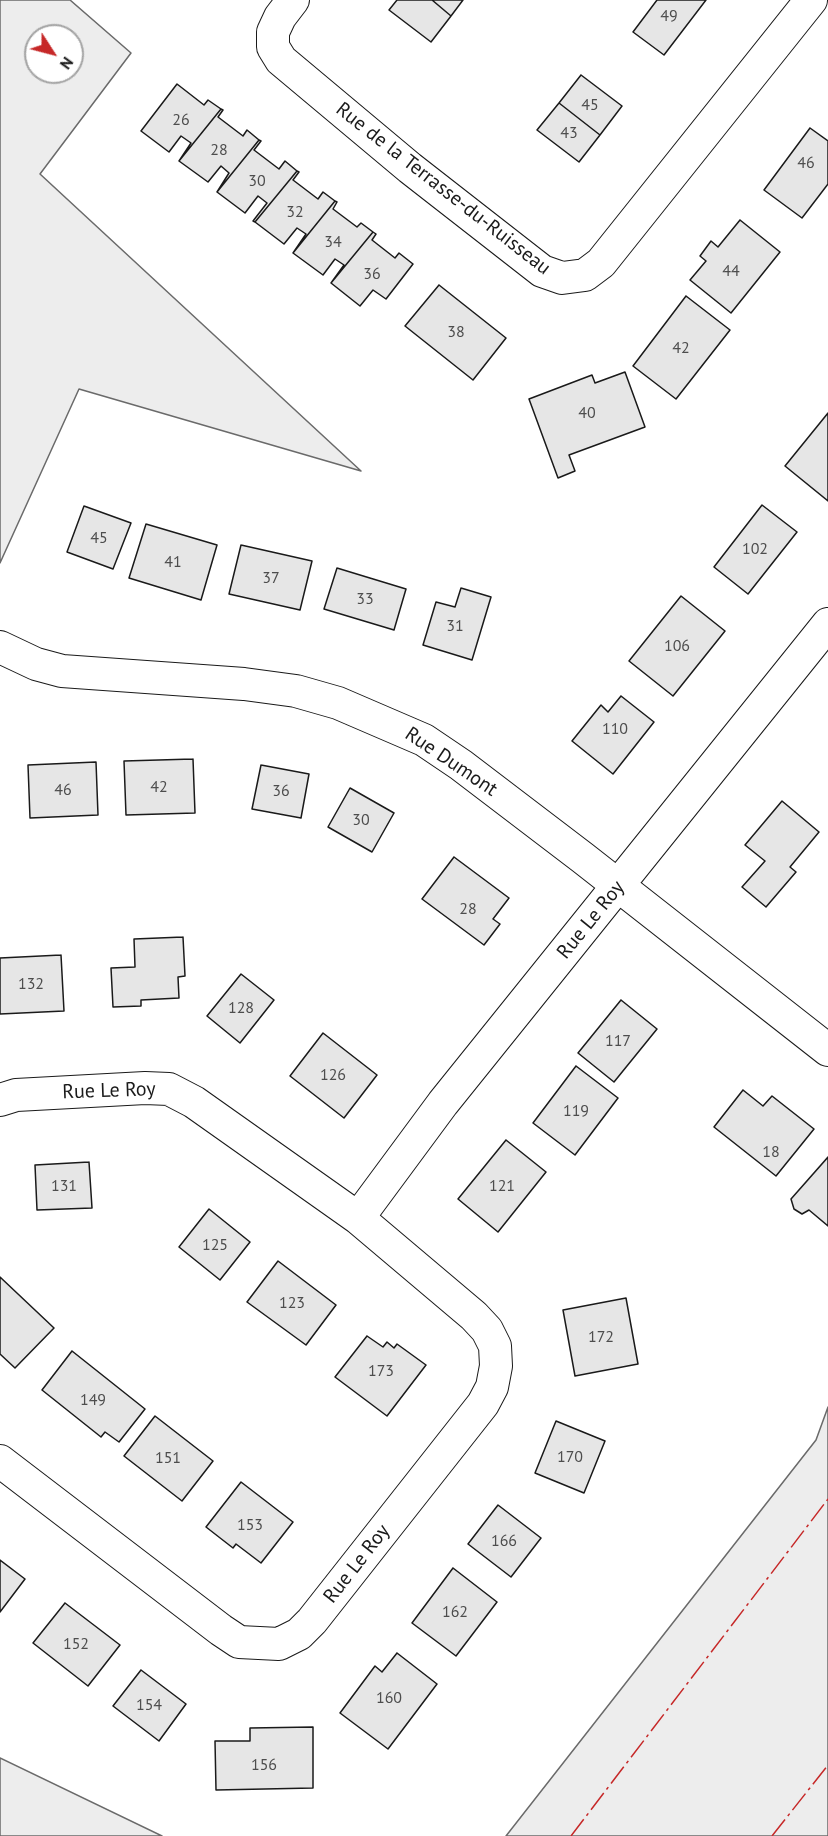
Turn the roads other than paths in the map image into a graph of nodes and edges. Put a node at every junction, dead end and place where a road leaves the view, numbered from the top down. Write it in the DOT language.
graph roads {
  1 [pos="293,0"];
  2 [pos="811,0"];
  3 [pos="828,624"];
  4 [pos="0,647"];
  5 [pos="619,885"];
  6 [pos="828,1050"];
  7 [pos="0,1100"];
  8 [pos="358,1218"];
  9 [pos="0,1461"];
  1 -- 2 [label="street, Rue de la Terrasse-du-Ruisseau"];
  3 -- 5 [label="street, Rue Le Roy"];
  4 -- 5 [label="street, Rue Dumont"];
  5 -- 6 [label="street, Rue Dumont"];
  5 -- 8 [label="street, Rue Le Roy"];
  7 -- 8 [label="street, Rue Le Roy"];
  8 -- 9 [label="street, Rue Le Roy"];
}
